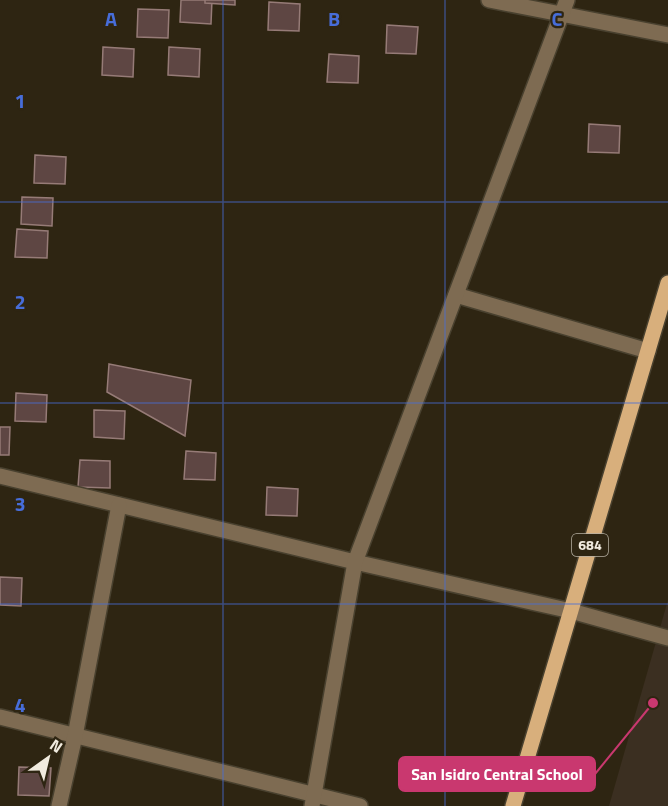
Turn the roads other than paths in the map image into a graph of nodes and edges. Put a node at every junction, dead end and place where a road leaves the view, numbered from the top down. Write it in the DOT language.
graph roads {
  1 [pos="489,0"];
  2 [pos="564,7"];
  3 [pos="668,35"];
  4 [pos="668,283"];
  5 [pos="456,295"];
  6 [pos="648,351"];
  7 [pos="0,476"];
  8 [pos="119,505"];
  9 [pos="355,562"];
  10 [pos="570,611"];
  11 [pos="668,638"];
  12 [pos="0,717"];
  13 [pos="75,736"];
  14 [pos="313,801"];
  15 [pos="59,806"];
  16 [pos="360,806"];
  17 [pos="513,806"];
  1 -- 2 [label="street"];
  2 -- 3 [label="street"];
  2 -- 5 [label="street"];
  4 -- 6 [label="main road, 684"];
  5 -- 6 [label="street"];
  5 -- 9 [label="street"];
  6 -- 10 [label="main road, 684"];
  7 -- 8 [label="street"];
  8 -- 9 [label="street"];
  8 -- 13 [label="street"];
  9 -- 10 [label="street"];
  9 -- 14 [label="street"];
  10 -- 11 [label="street"];
  10 -- 17 [label="main road, 684"];
  12 -- 13 [label="street"];
  13 -- 14 [label="street"];
  13 -- 15 [label="street"];
  14 -- 16 [label="street"];
}
